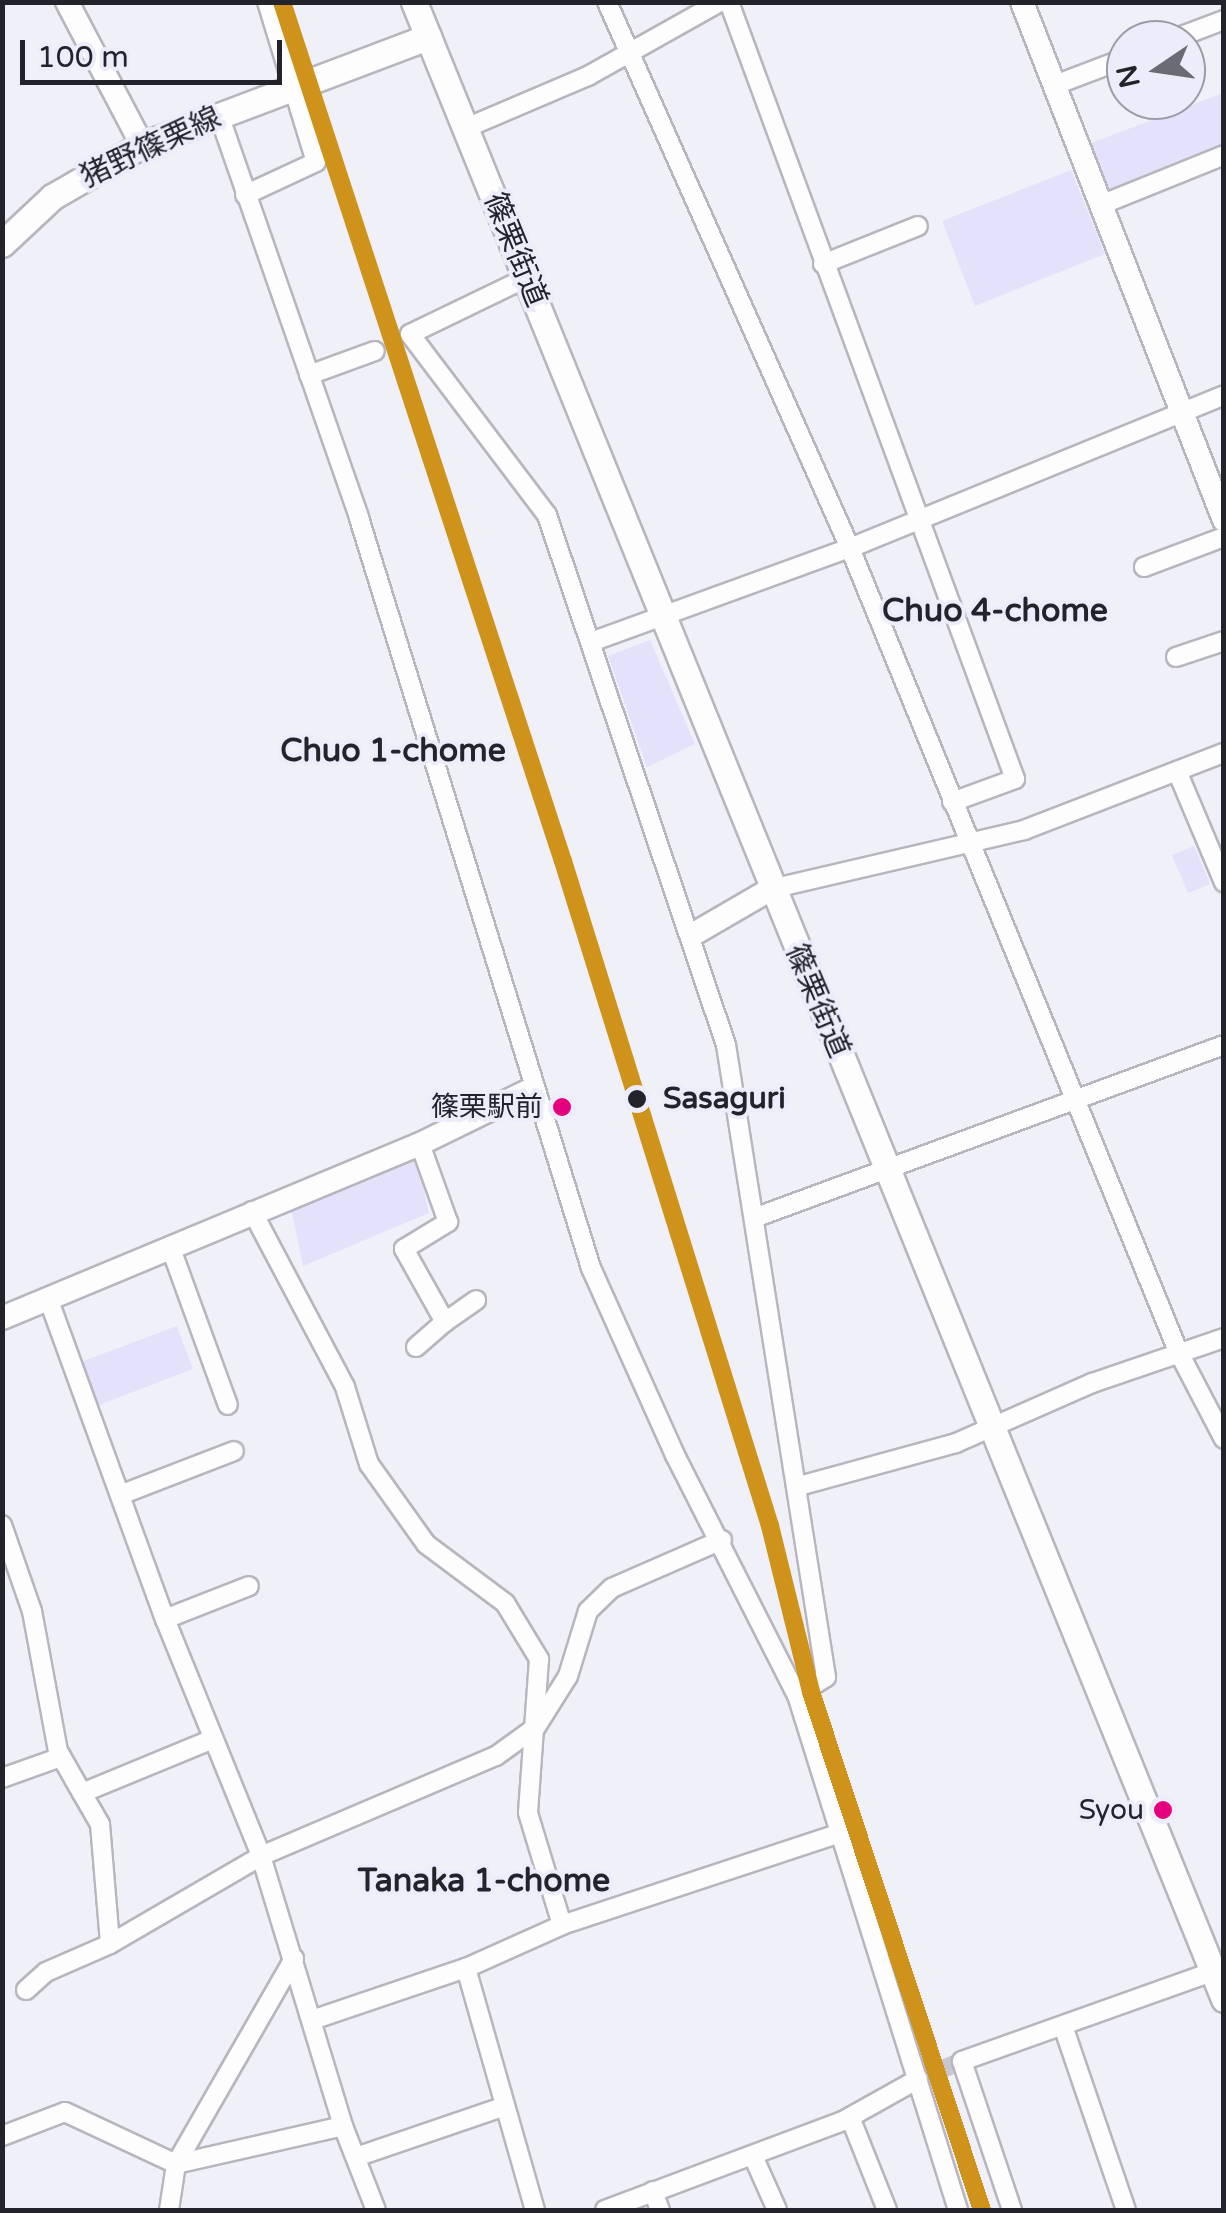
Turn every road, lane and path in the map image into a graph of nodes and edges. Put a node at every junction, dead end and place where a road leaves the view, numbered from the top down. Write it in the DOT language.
graph roads {
  1 [pos="66,2"];
  2 [pos="266,2"];
  3 [pos="414,2"];
  4 [pos="607,2"];
  5 [pos="720,2"];
  6 [pos="729,2"];
  7 [pos="1022,2"];
  8 [pos="428,37"];
  9 [pos="628,52"];
  10 [pos="1106,66"];
  11 [pos="1055,85"];
  12 [pos="289,91"];
  13 [pos="219,116"];
  14 [pos="466,128"];
  15 [pos="142,145"];
  16 [pos="1224,154"];
  17 [pos="246,195"];
  18 [pos="1103,204"];
  19 [pos="918,226"];
  20 [pos="2,244"];
  21 [pos="823,264"];
  22 [pos="526,278"];
  23 [pos="375,351"];
  24 [pos="309,374"];
  25 [pos="1224,395"];
  26 [pos="1181,411"];
  27 [pos="918,520"];
  28 [pos="1224,520"];
  29 [pos="1224,538"];
  30 [pos="850,548"];
  31 [pos="1144,568"];
  32 [pos="663,619"];
  33 [pos="1224,641"];
  34 [pos="594,642"];
  35 [pos="1176,657"];
  36 [pos="1224,753"];
  37 [pos="1177,771"];
  38 [pos="952,802"];
  39 [pos="968,846"];
  40 [pos="1224,882"];
  41 [pos="771,889"];
  42 [pos="692,935"];
  43 [pos="1224,1045"];
  44 [pos="532,1089"];
  45 [pos="1073,1098"];
  46 [pos="420,1144"];
  47 [pos="886,1165"];
  48 [pos="252,1212"];
  49 [pos="754,1218"];
  50 [pos="170,1246"];
  51 [pos="48,1298"];
  52 [pos="476,1300"];
  53 [pos="2,1318"];
  54 [pos="445,1322"];
  55 [pos="1224,1338"];
  56 [pos="416,1347"];
  57 [pos="1178,1351"];
  58 [pos="228,1405"];
  59 [pos="993,1427"];
  60 [pos="1224,1439"];
  61 [pos="234,1451"];
  62 [pos="798,1486"];
  63 [pos="120,1495"];
  64 [pos="2,1525"];
  65 [pos="722,1540"];
  66 [pos="249,1586"];
  67 [pos="165,1620"];
  68 [pos="798,1695"];
  69 [pos="536,1726"];
  70 [pos="212,1738"];
  71 [pos="61,1757"];
  72 [pos="2,1778"];
  73 [pos="82,1794"];
  74 [pos="840,1834"];
  75 [pos="261,1856"];
  76 [pos="562,1925"];
  77 [pos="110,1944"];
  78 [pos="294,1959"];
  79 [pos="466,1968"];
  80 [pos="1218,1969"];
  81 [pos="26,1990"];
  82 [pos="1224,1999"];
  83 [pos="312,2020"];
  84 [pos="1063,2026"];
  85 [pos="918,2080"];
  86 [pos="505,2106"];
  87 [pos="850,2117"];
  88 [pos="342,2126"];
  89 [pos="2,2136"];
  90 [pos="753,2156"];
  91 [pos="356,2157"];
  92 [pos="176,2164"];
  93 [pos="653,2191"];
  94 [pos="169,2210"];
  95 [pos="376,2210"];
  96 [pos="535,2210"];
  97 [pos="605,2210"];
  98 [pos="660,2210"];
  99 [pos="776,2210"];
  100 [pos="887,2210"];
  101 [pos="958,2210"];
  102 [pos="1012,2210"];
  103 [pos="1126,2210"];
  1 -- 15 [label="street"];
  2 -- 12 [label="street"];
  3 -- 8 [label="main road, 篠栗街道"];
  4 -- 9 [label="street"];
  5 -- 9 [label="street"];
  6 -- 21 [label="street"];
  7 -- 11 [label="street"];
  8 -- 12 [label="main road, 猪野篠栗線"];
  8 -- 14 [label="main road, 篠栗街道"];
  9 -- 14 [label="street"];
  9 -- 30 [label="street"];
  10 -- 11 [label="street"];
  11 -- 18 [label="street"];
  12 -- 13 [label="main road, 猪野篠栗線"];
  12 -- 17 [label="street"];
  13 -- 15 [label="main road, 猪野篠栗線"];
  13 -- 17 [label="street"];
  14 -- 22 [label="main road, 篠栗街道"];
  15 -- 20 [label="main road, 猪野篠栗線"];
  16 -- 18 [label="street"];
  17 -- 24 [label="street"];
  18 -- 26 [label="street"];
  19 -- 21 [label="street"];
  21 -- 27 [label="street"];
  22 -- 32 [label="main road, 篠栗街道"];
  22 -- 34 [label="street"];
  23 -- 24 [label="street"];
  24 -- 44 [label="street"];
  25 -- 26 [label="street"];
  26 -- 27 [label="street"];
  26 -- 28 [label="street"];
  27 -- 30 [label="street"];
  27 -- 38 [label="street"];
  29 -- 31 [label="street"];
  30 -- 32 [label="street"];
  30 -- 38 [label="street"];
  32 -- 34 [label="street"];
  32 -- 41 [label="main road, 篠栗街道"];
  33 -- 35 [label="street"];
  34 -- 42 [label="street"];
  36 -- 37 [label="street"];
  37 -- 39 [label="street"];
  37 -- 40 [label="street"];
  38 -- 39 [label="street"];
  39 -- 41 [label="street"];
  39 -- 45 [label="street"];
  41 -- 42 [label="street"];
  41 -- 47 [label="main road, 篠栗街道"];
  42 -- 49 [label="street"];
  43 -- 45 [label="street"];
  44 -- 46 [label="street"];
  44 -- 65 [label="street"];
  45 -- 47 [label="street"];
  45 -- 57 [label="street"];
  46 -- 48 [label="street"];
  46 -- 54 [label="street"];
  47 -- 49 [label="street"];
  47 -- 59 [label="main road, 篠栗街道"];
  48 -- 50 [label="street"];
  48 -- 69 [label="street"];
  49 -- 62 [label="street"];
  50 -- 51 [label="street"];
  50 -- 58 [label="street"];
  51 -- 53 [label="street"];
  51 -- 63 [label="street"];
  52 -- 54 [label="street"];
  54 -- 56 [label="street"];
  55 -- 57 [label="street"];
  57 -- 59 [label="street"];
  57 -- 60 [label="street"];
  59 -- 62 [label="street"];
  59 -- 80 [label="main road, 篠栗街道"];
  61 -- 63 [label="street"];
  62 -- 68 [label="street"];
  63 -- 67 [label="street"];
  64 -- 71 [label="street"];
  65 -- 68 [label="street"];
  65 -- 69 [label="street"];
  66 -- 67 [label="street"];
  67 -- 70 [label="street"];
  68 -- 74 [label="street"];
  69 -- 75 [label="street"];
  69 -- 76 [label="street"];
  70 -- 73 [label="street"];
  70 -- 75 [label="street"];
  71 -- 72 [label="street"];
  71 -- 73 [label="street"];
  73 -- 77 [label="street"];
  74 -- 76 [label="street"];
  74 -- 85 [label="street"];
  75 -- 77 [label="street"];
  75 -- 78 [label="street"];
  76 -- 79 [label="street"];
  77 -- 81 [label="street"];
  78 -- 83 [label="street"];
  78 -- 92 [label="street"];
  79 -- 83 [label="street"];
  79 -- 86 [label="street"];
  80 -- 82 [label="main road, 篠栗街道"];
  80 -- 84 [label="street"];
  83 -- 88 [label="street"];
  84 -- 102 [label="street"];
  84 -- 103 [label="street"];
  85 -- 87 [label="street"];
  85 -- 101 [label="street"];
  86 -- 91 [label="street"];
  86 -- 96 [label="street"];
  87 -- 90 [label="street"];
  87 -- 100 [label="street"];
  88 -- 91 [label="street"];
  88 -- 92 [label="street"];
  89 -- 92 [label="street"];
  90 -- 93 [label="street"];
  90 -- 99 [label="street"];
  91 -- 95 [label="street"];
  92 -- 94 [label="street"];
  93 -- 97 [label="street"];
  93 -- 98 [label="street"];
}
